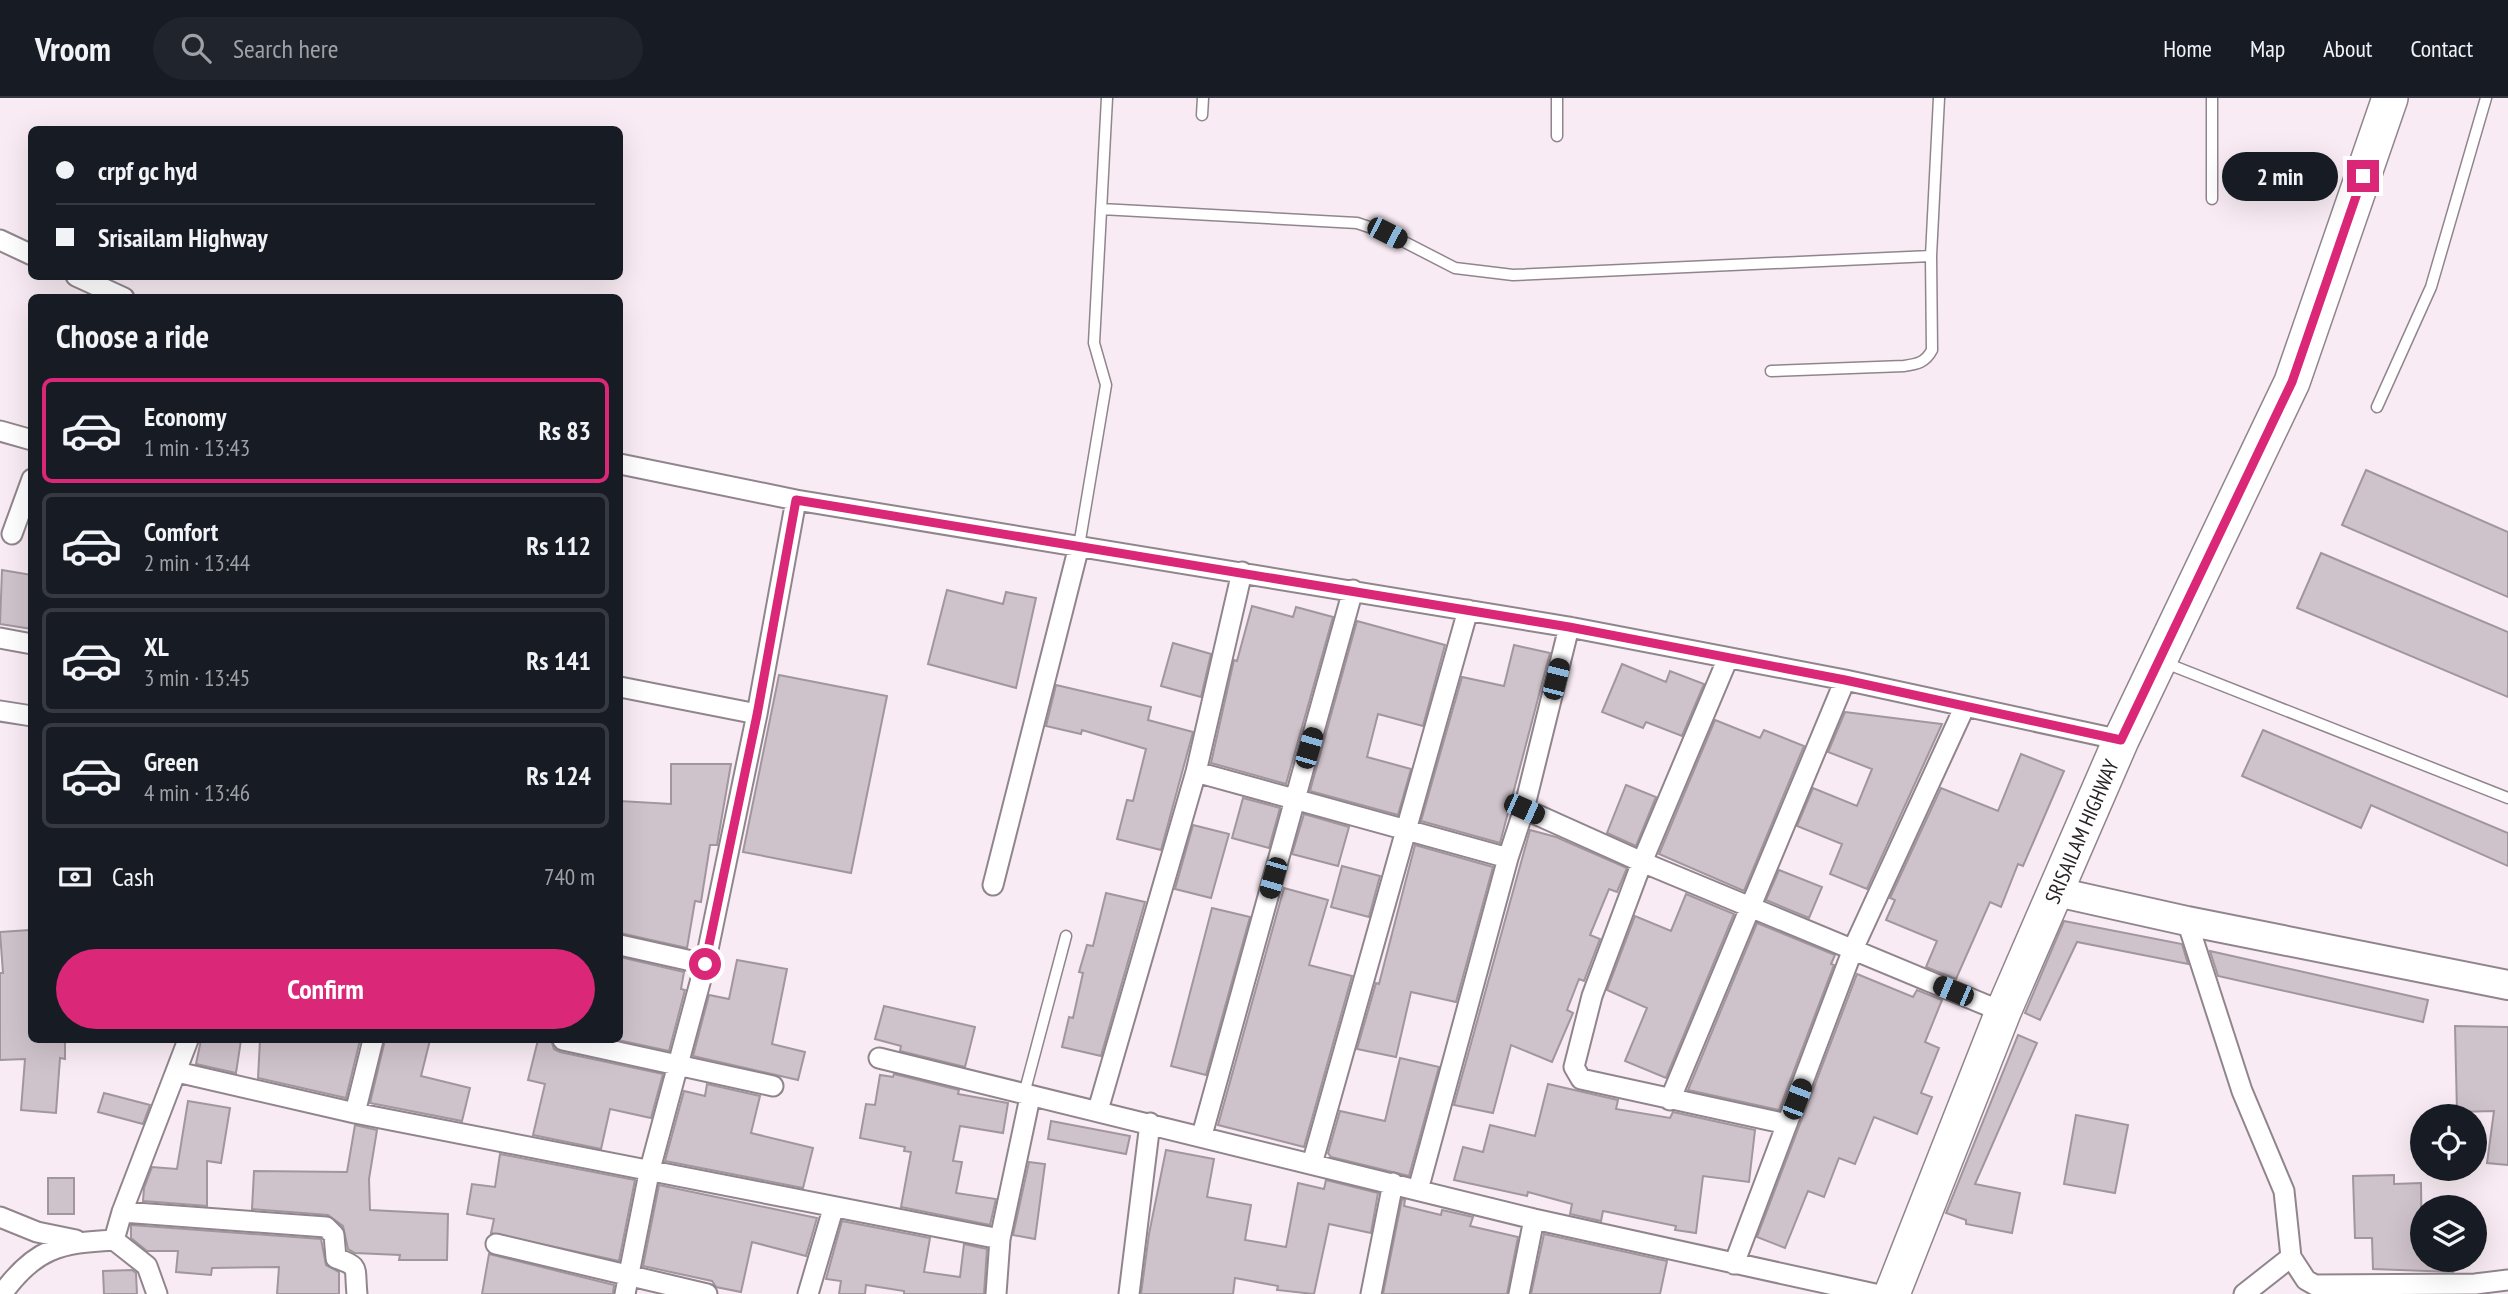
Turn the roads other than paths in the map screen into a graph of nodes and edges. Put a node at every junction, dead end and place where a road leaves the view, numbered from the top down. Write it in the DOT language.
graph roads {
  1 [pos="1107,98"];
  2 [pos="1203,98"];
  3 [pos="1557,98"];
  4 [pos="1939,98"];
  5 [pos="2212,98"];
  6 [pos="2390,98"];
  7 [pos="2486,98"];
  8 [pos="1202,115"];
  9 [pos="1557,136"];
  10 [pos="2212,199"];
  11 [pos="1101,209"];
  12 [pos="0,240"];
  13 [pos="28,253"];
  14 [pos="1931,256"];
  15 [pos="85,286"];
  16 [pos="111,294"];
  17 [pos="1771,371"];
  18 [pos="2377,407"];
  19 [pos="0,431"];
  20 [pos="28,439"];
  21 [pos="623,465"];
  22 [pos="28,490"];
  23 [pos="796,500"];
  24 [pos="12,534"];
  25 [pos="1079,545"];
  26 [pos="1242,572"];
  27 [pos="1353,590"];
  28 [pos="1468,610"];
  29 [pos="1569,627"];
  30 [pos="0,638"];
  31 [pos="28,643"];
  32 [pos="1728,658"];
  33 [pos="2159,661"];
  34 [pos="1845,680"];
  35 [pos="623,688"];
  36 [pos="1965,706"];
  37 [pos="0,711"];
  38 [pos="28,715"];
  39 [pos="757,715"];
  40 [pos="2121,740"];
  41 [pos="1196,772"];
  42 [pos="2508,798"];
  43 [pos="1294,800"];
  44 [pos="1524,809"];
  45 [pos="1405,832"];
  46 [pos="1508,859"];
  47 [pos="1642,862"];
  48 [pos="993,884"];
  49 [pos="2057,892"];
  50 [pos="1749,906"];
  51 [pos="2187,921"];
  52 [pos="1066,936"];
  53 [pos="623,946"];
  54 [pos="1853,949"];
  55 [pos="705,964"];
  56 [pos="2508,985"];
  57 [pos="2003,1012"];
  58 [pos="187,1043"];
  59 [pos="372,1043"];
  60 [pos="576,1043"];
  61 [pos="879,1058"];
  62 [pos="679,1065"];
  63 [pos="177,1072"];
  64 [pos="773,1086"];
  65 [pos="1027,1096"];
  66 [pos="1670,1100"];
  67 [pos="1098,1110"];
  68 [pos="355,1113"];
  69 [pos="1150,1123"];
  70 [pos="1787,1124"];
  71 [pos="1202,1135"];
  72 [pos="1312,1164"];
  73 [pos="649,1172"];
  74 [pos="1393,1183"];
  75 [pos="1418,1190"];
  76 [pos="833,1209"];
  77 [pos="122,1212"];
  78 [pos="0,1217"];
  79 [pos="1534,1219"];
  80 [pos="114,1240"];
  81 [pos="1000,1240"];
  82 [pos="81,1242"];
  83 [pos="496,1244"];
  84 [pos="2291,1257"];
  85 [pos="1734,1264"];
  86 [pos="629,1273"];
  87 [pos="2508,1280"];
  88 [pos="1799,1286"];
  89 [pos="2425,1289"];
  90 [pos="2,1294"];
  91 [pos="157,1294"];
  92 [pos="356,1294"];
  93 [pos="625,1294"];
  94 [pos="707,1294"];
  95 [pos="808,1294"];
  96 [pos="996,1294"];
  97 [pos="1129,1294"];
  98 [pos="1371,1294"];
  99 [pos="1519,1294"];
  100 [pos="1875,1294"];
  101 [pos="1892,1294"];
  102 [pos="2244,1294"];
  1 -- 11 [label="lane"];
  2 -- 8 [label="lane"];
  3 -- 9 [label="lane"];
  4 -- 14 [label="lane"];
  5 -- 10 [label="lane"];
  6 -- 33 [label="highway, SRISAILAM HIGHWAY"];
  7 -- 18 [label="lane"];
  11 -- 14 [label="lane"];
  11 -- 25 [label="lane"];
  12 -- 13 [label="street"];
  14 -- 17 [label="lane"];
  15 -- 16 [label="street"];
  19 -- 20 [label="street"];
  21 -- 23 [label="street"];
  22 -- 24 [label="street"];
  23 -- 25 [label="street"];
  23 -- 39 [label="street"];
  25 -- 26 [label="street"];
  25 -- 48 [label="street"];
  26 -- 27 [label="street"];
  26 -- 41 [label="street"];
  27 -- 28 [label="street"];
  27 -- 43 [label="street"];
  28 -- 29 [label="street"];
  28 -- 45 [label="street"];
  29 -- 32 [label="street"];
  29 -- 44 [label="street"];
  30 -- 31 [label="street"];
  32 -- 34 [label="street"];
  32 -- 47 [label="street"];
  33 -- 40 [label="highway, SRISAILAM HIGHWAY"];
  33 -- 42 [label="lane"];
  34 -- 36 [label="street"];
  34 -- 50 [label="street"];
  35 -- 39 [label="street"];
  36 -- 40 [label="street"];
  36 -- 54 [label="street"];
  37 -- 38 [label="street"];
  39 -- 55 [label="street"];
  40 -- 49 [label="highway, SRISAILAM HIGHWAY"];
  41 -- 43 [label="street"];
  41 -- 67 [label="street"];
  43 -- 45 [label="street"];
  43 -- 71 [label="street"];
  44 -- 46 [label="street"];
  44 -- 47 [label="street"];
  45 -- 46 [label="street"];
  45 -- 72 [label="street"];
  46 -- 75 [label="street"];
  47 -- 50 [label="street"];
  47 -- 66 [label="street"];
  49 -- 51 [label="street"];
  49 -- 57 [label="highway, SRISAILAM HIGHWAY"];
  50 -- 54 [label="street"];
  50 -- 66 [label="street"];
  51 -- 56 [label="street"];
  51 -- 84 [label="street"];
  52 -- 65 [label="lane"];
  53 -- 55 [label="street"];
  54 -- 57 [label="street"];
  54 -- 70 [label="street"];
  55 -- 62 [label="street"];
  57 -- 101 [label="highway, SRISAILAM HIGHWAY"];
  58 -- 63 [label="street"];
  59 -- 68 [label="street"];
  60 -- 62 [label="street"];
  61 -- 65 [label="street"];
  62 -- 64 [label="street"];
  62 -- 73 [label="street"];
  63 -- 68 [label="street"];
  63 -- 77 [label="street"];
  65 -- 67 [label="street"];
  65 -- 81 [label="street"];
  66 -- 70 [label="street"];
  67 -- 69 [label="street"];
  68 -- 73 [label="street"];
  69 -- 71 [label="street"];
  69 -- 97 [label="street"];
  70 -- 85 [label="street"];
  71 -- 72 [label="street"];
  72 -- 74 [label="street"];
  73 -- 76 [label="street"];
  73 -- 86 [label="street"];
  74 -- 75 [label="street"];
  74 -- 98 [label="street"];
  75 -- 79 [label="street"];
  76 -- 81 [label="street"];
  76 -- 95 [label="street"];
  77 -- 80 [label="street"];
  77 -- 92 [label="street"];
  78 -- 82 [label="street"];
  79 -- 85 [label="street"];
  79 -- 99 [label="street"];
  80 -- 82 [label="street"];
  80 -- 91 [label="street"];
  81 -- 96 [label="street"];
  82 -- 90 [label="street"];
  83 -- 86 [label="street"];
  84 -- 89 [label="street"];
  84 -- 102 [label="street"];
  85 -- 88 [label="street"];
  86 -- 93 [label="street"];
  86 -- 94 [label="street"];
  87 -- 89 [label="street"];
  88 -- 100 [label="street"];
}
